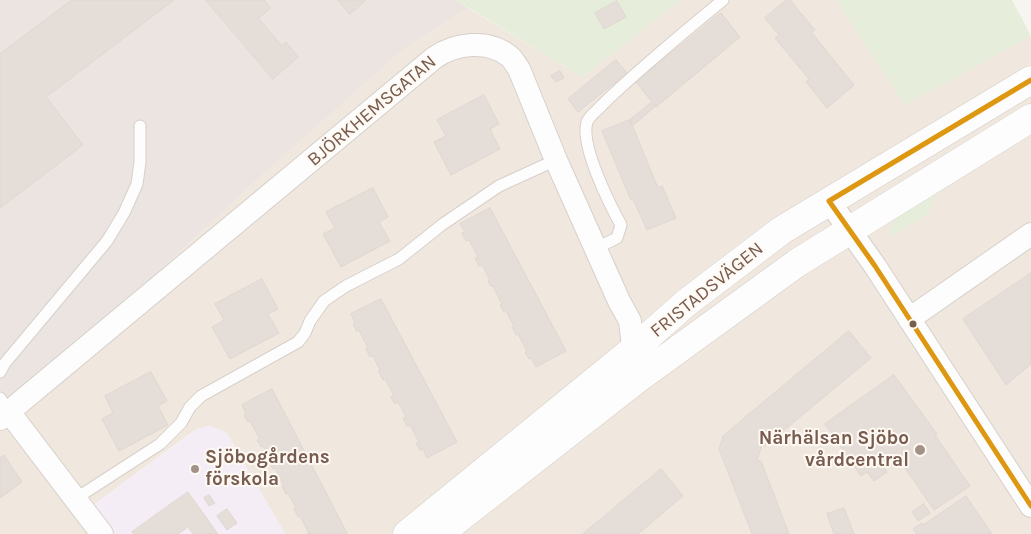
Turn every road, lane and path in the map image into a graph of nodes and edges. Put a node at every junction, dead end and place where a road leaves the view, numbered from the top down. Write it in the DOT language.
graph roads {
  1 [pos="723,0"];
  2 [pos="1031,80"];
  3 [pos="1031,118"];
  4 [pos="140,126"];
  5 [pos="556,160"];
  6 [pos="829,202"];
  7 [pos="850,231"];
  8 [pos="1031,234"];
  9 [pos="596,248"];
  10 [pos="909,318"];
  11 [pos="634,349"];
  12 [pos="0,372"];
  13 [pos="636,380"];
  14 [pos="3,409"];
  15 [pos="75,499"];
  16 [pos="1031,506"];
  17 [pos="102,534"];
  18 [pos="406,534"];
  19 [pos="439,534"];
  1 -- 9 [label="lane"];
  2 -- 6 [label="street, FRISTADSVÄGEN"];
  3 -- 7 [label="street, FRISTADSVÄGEN"];
  4 -- 12 [label="lane"];
  5 -- 9 [label="street, BJÖRKHEMSGATAN"];
  5 -- 14 [label="street, BJÖRKHEMSGATAN"];
  5 -- 15 [label="lane"];
  6 -- 7 [label="street"];
  6 -- 11 [label="street, FRISTADSVÄGEN"];
  7 -- 10 [label="street"];
  7 -- 13 [label="street, FRISTADSVÄGEN"];
  8 -- 10 [label="street"];
  9 -- 11 [label="street, BJÖRKHEMSGATAN"];
  10 -- 16 [label="street"];
  11 -- 13 [label="street, BJÖRKHEMSGATAN"];
  11 -- 18 [label="street, FRISTADSVÄGEN"];
  13 -- 19 [label="street, FRISTADSVÄGEN"];
  14 -- 15 [label="street"];
  15 -- 17 [label="street"];
}
